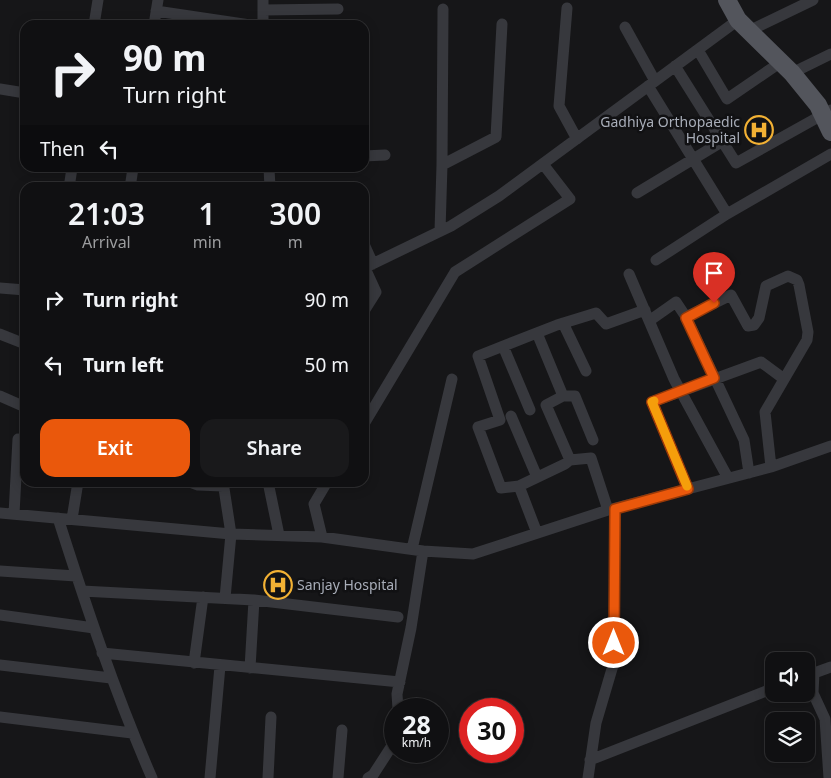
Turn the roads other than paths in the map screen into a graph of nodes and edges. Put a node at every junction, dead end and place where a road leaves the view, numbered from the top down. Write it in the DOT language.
graph roads {
  1 [pos="98,0"];
  2 [pos="812,0"];
  3 [pos="263,5"];
  4 [pos="157,6"];
  5 [pos="567,8"];
  6 [pos="338,9"];
  7 [pos="443,9"];
  8 [pos="736,12"];
  9 [pos="95,20"];
  10 [pos="155,20"];
  11 [pos="226,20"];
  12 [pos="263,20"];
  13 [pos="502,24"];
  14 [pos="625,27"];
  15 [pos="698,50"];
  16 [pos="831,54"];
  17 [pos="675,66"];
  18 [pos="786,68"];
  19 [pos="652,84"];
  20 [pos="0,89"];
  21 [pos="20,92"];
  22 [pos="827,112"];
  23 [pos="831,132"];
  24 [pos="577,139"];
  25 [pos="723,142"];
  26 [pos="831,154"];
  27 [pos="385,155"];
  28 [pos="369,156"];
  29 [pos="692,159"];
  30 [pos="543,164"];
  31 [pos="442,165"];
  32 [pos="637,193"];
  33 [pos="727,214"];
  34 [pos="440,231"];
  35 [pos="656,260"];
  36 [pos="369,266"];
  37 [pos="369,273"];
  38 [pos="630,274"];
  39 [pos="0,288"];
  40 [pos="20,290"];
  41 [pos="369,303"];
  42 [pos="647,315"];
  43 [pos="686,318"];
  44 [pos="563,323"];
  45 [pos="537,333"];
  46 [pos="1,336"];
  47 [pos="20,342"];
  48 [pos="503,346"];
  49 [pos="586,371"];
  50 [pos="714,378"];
  51 [pos="452,379"];
  52 [pos="784,379"];
  53 [pos="680,390"];
  54 [pos="0,396"];
  55 [pos="563,396"];
  56 [pos="20,403"];
  57 [pos="546,405"];
  58 [pos="530,410"];
  59 [pos="369,416"];
  60 [pos="506,418"];
  61 [pos="18,439"];
  62 [pos="593,440"];
  63 [pos="831,446"];
  64 [pos="570,460"];
  65 [pos="771,467"];
  66 [pos="749,473"];
  67 [pos="537,477"];
  68 [pos="728,478"];
  69 [pos="519,486"];
  70 [pos="77,487"];
  71 [pos="223,487"];
  72 [pos="269,487"];
  73 [pos="324,487"];
  74 [pos="688,489"];
  75 [pos="612,510"];
  76 [pos="0,513"];
  77 [pos="14,514"];
  78 [pos="58,518"];
  79 [pos="72,519"];
  80 [pos="537,533"];
  81 [pos="231,534"];
  82 [pos="280,535"];
  83 [pos="322,537"];
  84 [pos="417,550"];
  85 [pos="0,571"];
  86 [pos="76,576"];
  87 [pos="82,591"];
  88 [pos="203,597"];
  89 [pos="225,598"];
  90 [pos="254,600"];
  91 [pos="0,615"];
  92 [pos="398,617"];
  93 [pos="94,628"];
  94 [pos="102,653"];
  95 [pos="194,663"];
  96 [pos="0,665"];
  97 [pos="220,666"];
  98 [pos="831,667"];
  99 [pos="250,668"];
  100 [pos="815,672"];
  101 [pos="111,678"];
  102 [pos="400,682"];
  103 [pos="765,692"];
  104 [pos="815,697"];
  105 [pos="397,698"];
  106 [pos="0,717"];
  107 [pos="271,717"];
  108 [pos="342,730"];
  109 [pos="132,733"];
  110 [pos="384,758"];
  111 [pos="590,760"];
  112 [pos="152,778"];
  113 [pos="210,778"];
  114 [pos="268,778"];
  115 [pos="338,778"];
  116 [pos="368,778"];
  117 [pos="588,778"];
  118 [pos="829,778"];
  1 -- 9 [label="street"];
  2 -- 8 [label="street"];
  3 -- 6 [label="street"];
  3 -- 12 [label="street"];
  4 -- 10 [label="street"];
  4 -- 11 [label="street"];
  5 -- 24 [label="street"];
  7 -- 31 [label="street"];
  8 -- 15 [label="street"];
  8 -- 18 [label="main road"];
  13 -- 31 [label="street"];
  14 -- 19 [label="street"];
  15 -- 17 [label="street"];
  15 -- 18 [label="street"];
  16 -- 18 [label="street"];
  17 -- 19 [label="street"];
  17 -- 25 [label="street"];
  18 -- 22 [label="main road"];
  19 -- 24 [label="street"];
  19 -- 29 [label="street"];
  20 -- 21 [label="street"];
  22 -- 23 [label="main road"];
  22 -- 25 [label="street"];
  24 -- 30 [label="street"];
  25 -- 29 [label="street"];
  26 -- 33 [label="street"];
  27 -- 28 [label="street"];
  29 -- 32 [label="street"];
  29 -- 33 [label="street"];
  30 -- 34 [label="street"];
  30 -- 59 [label="street"];
  31 -- 34 [label="street"];
  33 -- 35 [label="street"];
  34 -- 36 [label="street"];
  37 -- 41 [label="street"];
  38 -- 42 [label="street"];
  39 -- 40 [label="street"];
  42 -- 43 [label="street"];
  42 -- 44 [label="street"];
  42 -- 53 [label="street"];
  43 -- 50 [label="street"];
  43 -- 52 [label="street"];
  44 -- 45 [label="street"];
  44 -- 49 [label="street"];
  45 -- 48 [label="street"];
  45 -- 55 [label="street"];
  46 -- 47 [label="street"];
  48 -- 58 [label="street"];
  48 -- 60 [label="street"];
  50 -- 52 [label="street"];
  50 -- 53 [label="street"];
  50 -- 66 [label="street"];
  51 -- 84 [label="street"];
  52 -- 65 [label="street"];
  53 -- 68 [label="street"];
  53 -- 74 [label="street"];
  54 -- 56 [label="street"];
  55 -- 57 [label="street"];
  55 -- 62 [label="street"];
  57 -- 58 [label="street"];
  57 -- 64 [label="street"];
  58 -- 60 [label="street"];
  60 -- 67 [label="street"];
  60 -- 69 [label="street"];
  61 -- 77 [label="street"];
  63 -- 65 [label="street"];
  64 -- 67 [label="street"];
  64 -- 75 [label="street"];
  65 -- 66 [label="street"];
  66 -- 68 [label="street"];
  67 -- 69 [label="street"];
  68 -- 74 [label="street"];
  69 -- 80 [label="street"];
  70 -- 79 [label="street"];
  71 -- 81 [label="street"];
  72 -- 82 [label="street"];
  73 -- 83 [label="street"];
  74 -- 75 [label="street"];
  75 -- 80 [label="street"];
  75 -- 111 [label="street"];
  76 -- 77 [label="street"];
  77 -- 78 [label="street"];
  78 -- 79 [label="street"];
  78 -- 86 [label="street"];
  79 -- 81 [label="street"];
  80 -- 84 [label="street"];
  81 -- 82 [label="street"];
  81 -- 89 [label="street"];
  82 -- 83 [label="street"];
  83 -- 84 [label="street"];
  84 -- 102 [label="street"];
  85 -- 86 [label="street"];
  86 -- 87 [label="street"];
  87 -- 88 [label="street"];
  87 -- 93 [label="street"];
  88 -- 89 [label="street"];
  88 -- 95 [label="street"];
  89 -- 90 [label="street"];
  90 -- 92 [label="street"];
  90 -- 99 [label="street"];
  91 -- 93 [label="street"];
  93 -- 94 [label="street"];
  94 -- 95 [label="street"];
  94 -- 101 [label="street"];
  95 -- 97 [label="street"];
  96 -- 101 [label="street"];
  97 -- 99 [label="street"];
  97 -- 113 [label="street"];
  98 -- 100 [label="street"];
  99 -- 102 [label="street"];
  101 -- 109 [label="street"];
  102 -- 105 [label="street"];
  103 -- 111 [label="street"];
  104 -- 118 [label="street"];
  106 -- 109 [label="street"];
  107 -- 114 [label="street"];
  108 -- 115 [label="street"];
  109 -- 112 [label="street"];
  110 -- 116 [label="street"];
  111 -- 117 [label="street"];
}
